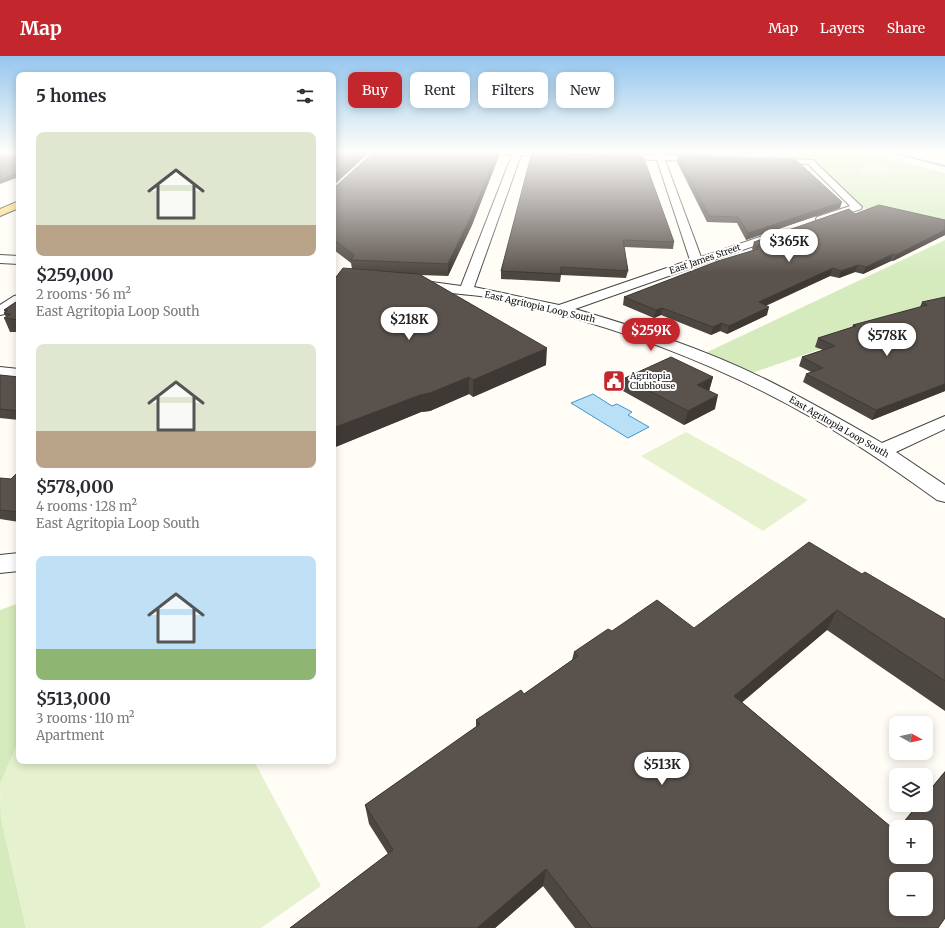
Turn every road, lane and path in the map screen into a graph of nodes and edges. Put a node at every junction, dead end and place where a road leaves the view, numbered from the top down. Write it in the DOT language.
graph roads {
  1 [pos="503,192"];
  2 [pos="672,192"];
  3 [pos="841,192"];
  4 [pos="16,205"];
  5 [pos="0,212"];
  6 [pos="809,224"];
  7 [pos="794,229"];
  8 [pos="0,259"];
  9 [pos="16,260"];
  10 [pos="696,262"];
  11 [pos="392,281"];
  12 [pos="466,290"];
  13 [pos="16,301"];
  14 [pos="561,309"];
  15 [pos="0,311"];
  16 [pos="0,372"];
  17 [pos="16,374"];
  18 [pos="945,422"];
  19 [pos="882,451"];
  20 [pos="945,495"];
  21 [pos="16,562"];
  22 [pos="0,564"];
  1 -- 12 [label="street"];
  2 -- 10 [label="street"];
  3 -- 6 [label="street"];
  4 -- 5 [label="main road"];
  7 -- 10 [label="street, East James Street"];
  8 -- 9 [label="street"];
  10 -- 14 [label="street, East James Street"];
  11 -- 12 [label="street, East Agritopia Loop South"];
  12 -- 14 [label="street, East Agritopia Loop South"];
  13 -- 15 [label="street"];
  14 -- 19 [label="street, East Agritopia Loop South"];
  16 -- 17 [label="street"];
  18 -- 19 [label="street"];
  19 -- 20 [label="street, East Agritopia Loop South"];
  21 -- 22 [label="street"];
}
